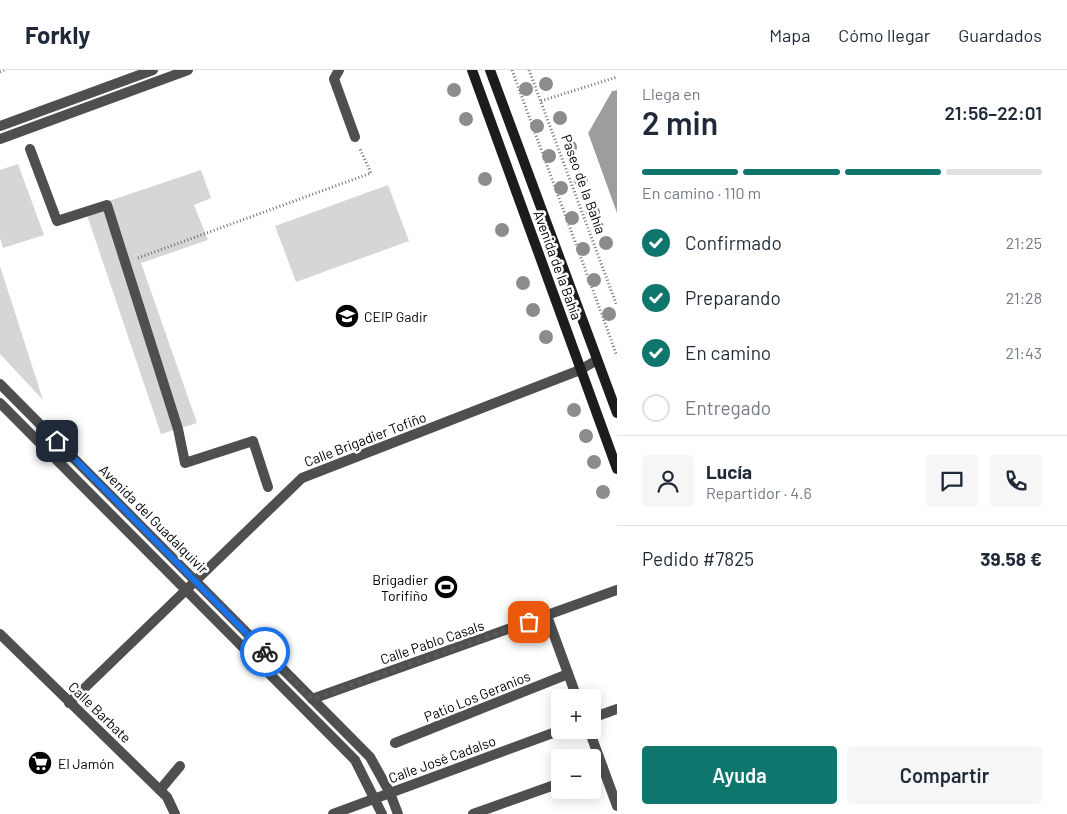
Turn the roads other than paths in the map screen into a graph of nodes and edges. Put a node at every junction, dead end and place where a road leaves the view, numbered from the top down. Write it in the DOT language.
graph roads {
  1 [pos="153,70"];
  2 [pos="188,70"];
  3 [pos="339,70"];
  4 [pos="472,70"];
  5 [pos="490,70"];
  6 [pos="0,126"];
  7 [pos="355,137"];
  8 [pos="0,139"];
  9 [pos="30,149"];
  10 [pos="597,360"];
  11 [pos="580,370"];
  12 [pos="0,384"];
  13 [pos="0,403"];
  14 [pos="617,413"];
  15 [pos="617,469"];
  16 [pos="268,487"];
  17 [pos="196,581"];
  18 [pos="617,590"];
  19 [pos="186,591"];
  20 [pos="547,616"];
  21 [pos="0,634"];
  22 [pos="568,674"];
  23 [pos="574,689"];
  24 [pos="312,699"];
  25 [pos="69,702"];
  26 [pos="617,709"];
  27 [pos="601,715"];
  28 [pos="551,734"];
  29 [pos="592,739"];
  30 [pos="395,742"];
  31 [pos="180,766"];
  32 [pos="603,768"];
  33 [pos="551,786"];
  34 [pos="160,790"];
  35 [pos="390,793"];
  36 [pos="376,799"];
  37 [pos="617,806"];
  38 [pos="175,814"];
  39 [pos="333,814"];
  40 [pos="382,814"];
  41 [pos="398,814"];
  42 [pos="473,814"];
  1 -- 6 [label="street"];
  2 -- 8 [label="street"];
  3 -- 7 [label="street"];
  4 -- 11 [label="main road, Avenida de la Bahía"];
  5 -- 10 [label="main road, Avenida de la Bahía"];
  9 -- 16 [label="street"];
  10 -- 11 [label="street, Calle Brigadier Tofiño"];
  10 -- 14 [label="main road, Avenida de la Bahía"];
  11 -- 15 [label="main road, Avenida de la Bahía"];
  11 -- 17 [label="street, Calle Brigadier Tofiño"];
  12 -- 17 [label="street, Avenida del Guadalquivir"];
  13 -- 19 [label="street, Avenida del Guadalquivir"];
  17 -- 19 [label="street, Calle Brigadier Tofiño"];
  17 -- 24 [label="street, Avenida del Guadalquivir"];
  18 -- 20 [label="street, Calle Pablo Casals"];
  19 -- 25 [label="street, Calle Brigadier Tofiño"];
  19 -- 36 [label="street, Avenida del Guadalquivir"];
  20 -- 22 [label="street"];
  20 -- 24 [label="street, Calle Pablo Casals"];
  21 -- 25 [label="street, Calle Barbate"];
  22 -- 23 [label="street"];
  22 -- 30 [label="street, Patio Los Geranios"];
  24 -- 35 [label="street, Avenida del Guadalquivir"];
  25 -- 34 [label="street, Calle Barbate"];
  26 -- 27 [label="street"];
  28 -- 35 [label="street, Calle José Cadalso"];
  29 -- 32 [label="street"];
  31 -- 34 [label="street"];
  32 -- 37 [label="street"];
  33 -- 42 [label="street"];
  34 -- 38 [label="street, Calle Barbate"];
  35 -- 36 [label="street, Calle José Cadalso"];
  35 -- 41 [label="street, Avenida del Guadalquivir"];
  36 -- 39 [label="street, Calle José Cadalso"];
  36 -- 40 [label="street, Avenida del Guadalquivir"];
}
